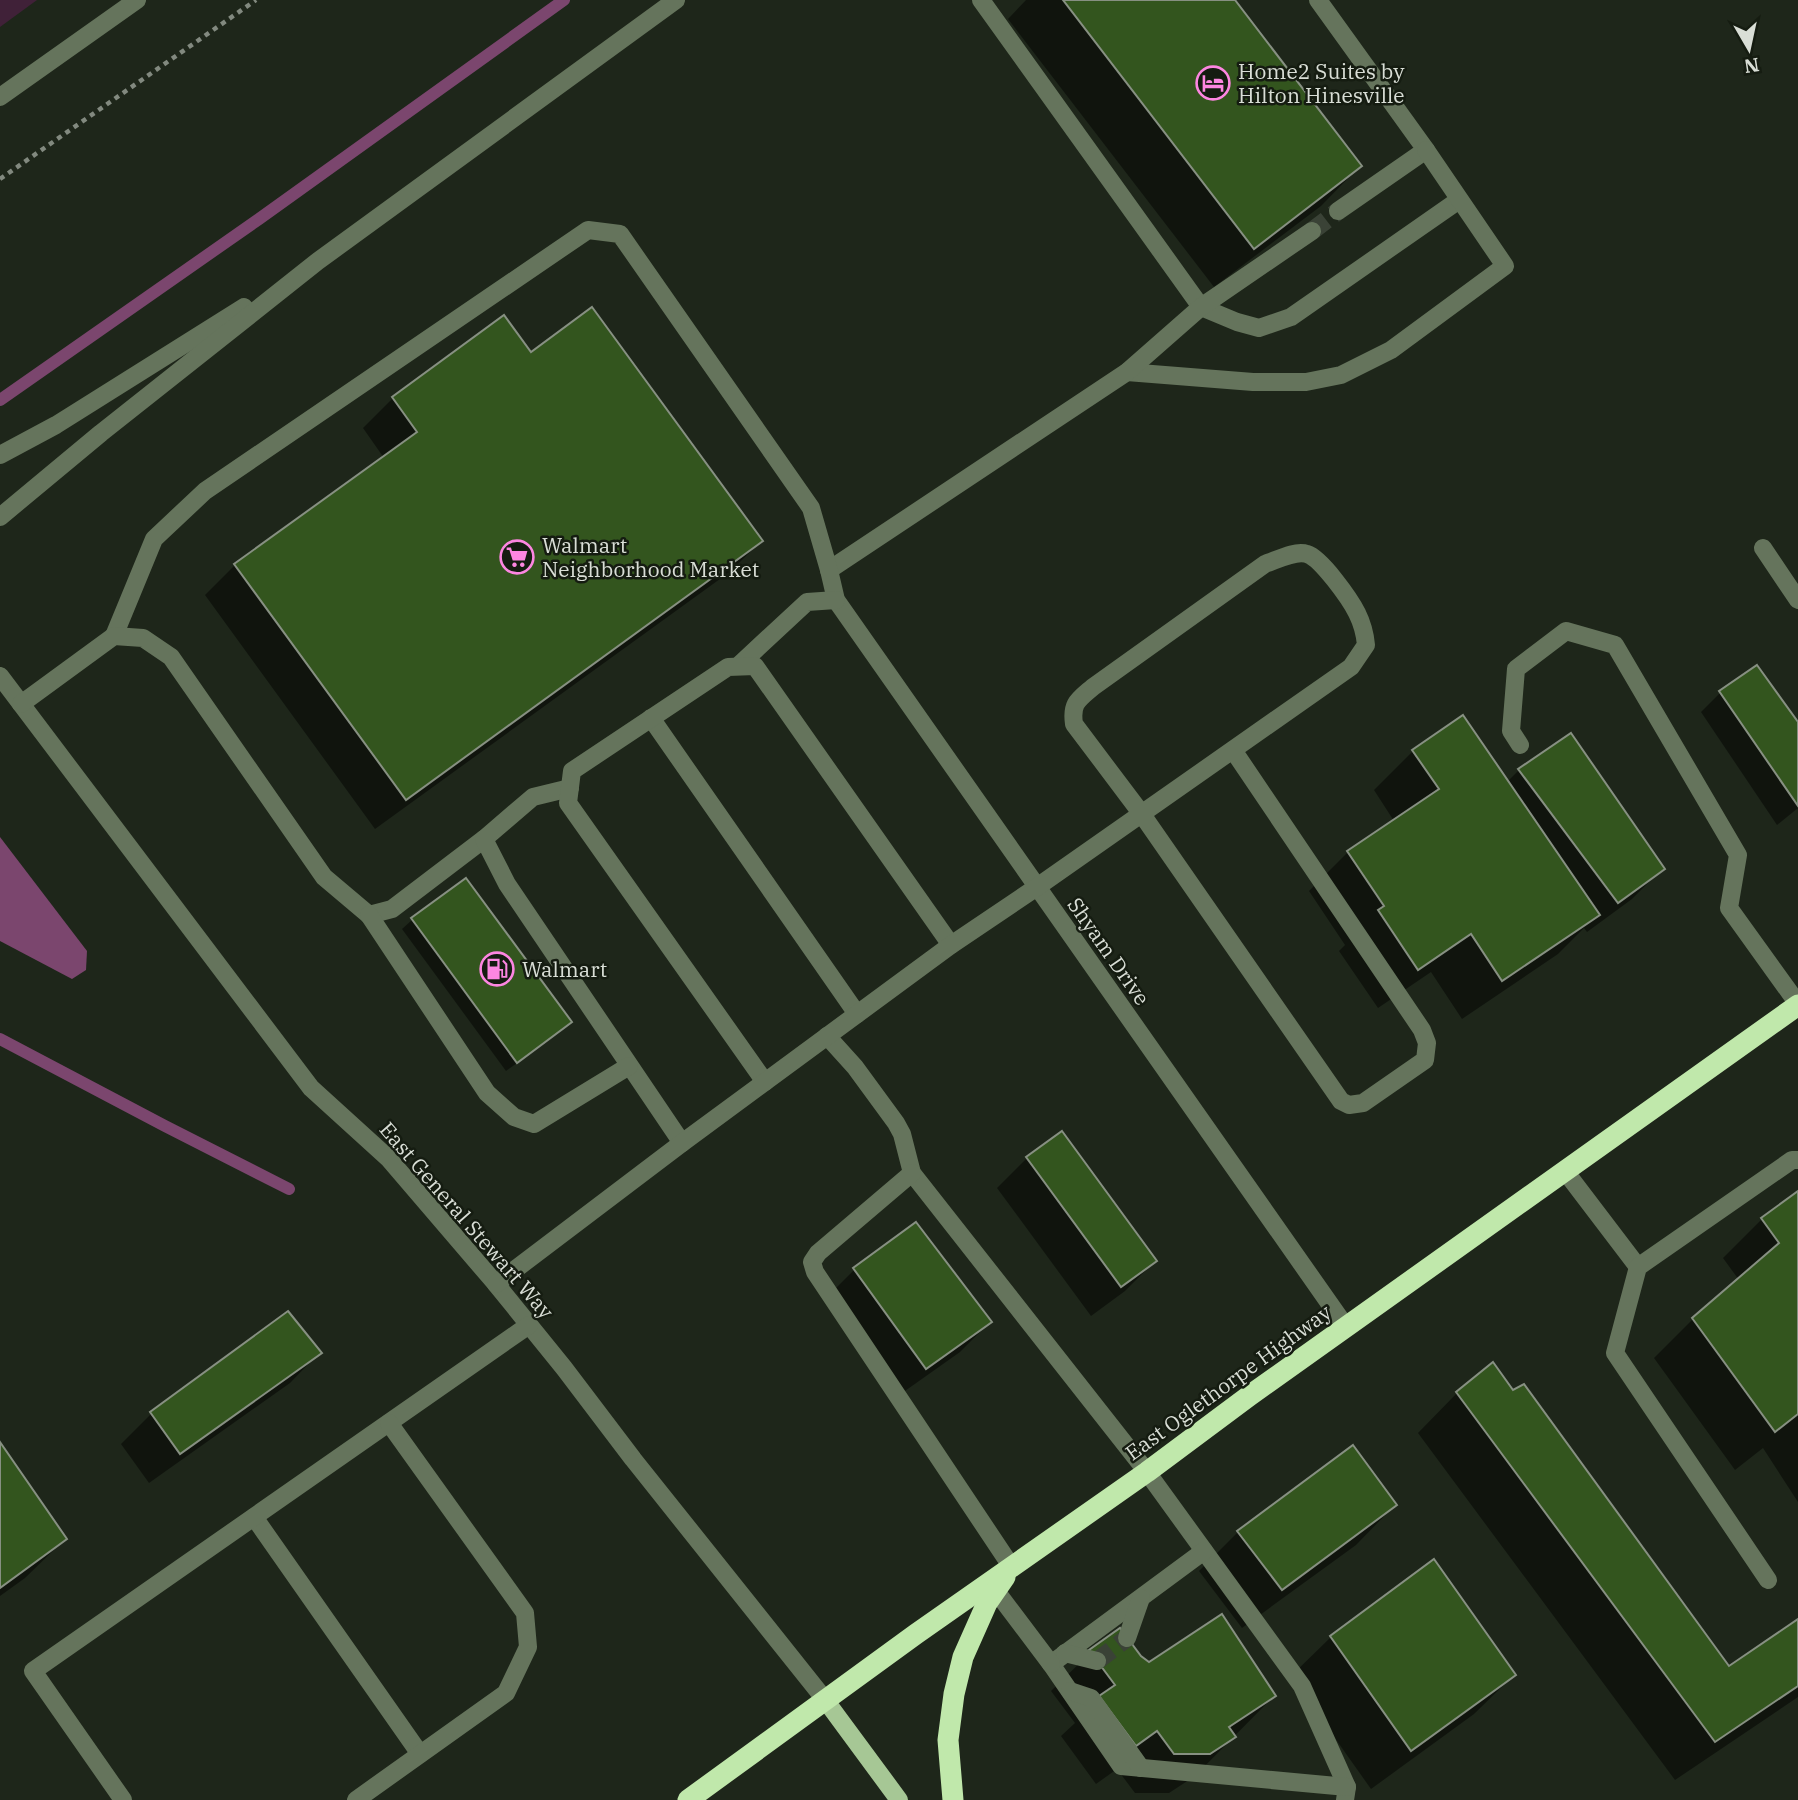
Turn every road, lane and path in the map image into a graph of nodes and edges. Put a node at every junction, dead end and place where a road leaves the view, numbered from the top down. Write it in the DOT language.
graph roads {
  1 [pos="137,0"];
  2 [pos="256,0"];
  3 [pos="676,0"];
  4 [pos="981,0"];
  5 [pos="1318,0"];
  6 [pos="0,97"];
  7 [pos="1426,150"];
  8 [pos="0,179"];
  9 [pos="1459,200"];
  10 [pos="1338,211"];
  11 [pos="1312,231"];
  12 [pos="318,261"];
  13 [pos="1201,307"];
  14 [pos="1127,372"];
  15 [pos="0,455"];
  16 [pos="0,517"];
  17 [pos="1763,548"];
  18 [pos="830,570"];
  19 [pos="836,600"];
  20 [pos="1798,600"];
  21 [pos="114,636"];
  22 [pos="738,666"];
  23 [pos="0,676"];
  24 [pos="21,704"];
  25 [pos="651,718"];
  26 [pos="1520,744"];
  27 [pos="1233,750"];
  28 [pos="570,788"];
  29 [pos="1142,813"];
  30 [pos="484,839"];
  31 [pos="1037,887"];
  32 [pos="369,915"];
  33 [pos="951,945"];
  34 [pos="1798,1005"];
  35 [pos="857,1014"];
  36 [pos="827,1036"];
  37 [pos="629,1066"];
  38 [pos="765,1082"];
  39 [pos="682,1143"];
  40 [pos="1798,1160"];
  41 [pos="1565,1171"];
  42 [pos="912,1173"];
  43 [pos="1638,1267"];
  44 [pos="496,1284"];
  45 [pos="530,1325"];
  46 [pos="1346,1327"];
  47 [pos="388,1423"];
  48 [pos="1147,1472"];
  49 [pos="254,1517"];
  50 [pos="1204,1551"];
  51 [pos="1011,1566"];
  52 [pos="1768,1580"];
  53 [pos="996,1591"];
  54 [pos="1141,1598"];
  55 [pos="1127,1638"];
  56 [pos="1058,1659"];
  57 [pos="1097,1661"];
  58 [pos="826,1701"];
  59 [pos="420,1754"];
  60 [pos="1346,1793"];
  61 [pos="123,1800"];
  62 [pos="356,1800"];
  63 [pos="688,1800"];
  64 [pos="899,1800"];
  65 [pos="953,1800"];
  1 -- 6 [label="street"];
  2 -- 8 [label="path"];
  3 -- 12 [label="street"];
  4 -- 13 [label="street"];
  5 -- 7 [label="street"];
  7 -- 9 [label="street"];
  7 -- 10 [label="street"];
  9 -- 13 [label="street"];
  9 -- 14 [label="street"];
  11 -- 13 [label="street"];
  12 -- 15 [label="street"];
  12 -- 16 [label="street"];
  13 -- 14 [label="street"];
  14 -- 18 [label="street"];
  17 -- 20 [label="street"];
  18 -- 19 [label="street"];
  18 -- 21 [label="street"];
  19 -- 22 [label="street"];
  19 -- 31 [label="street, Shyam Drive"];
  21 -- 24 [label="street"];
  21 -- 32 [label="street"];
  22 -- 25 [label="street"];
  22 -- 33 [label="street"];
  23 -- 24 [label="street, East General Stewart Way"];
  24 -- 44 [label="street, East General Stewart Way"];
  25 -- 28 [label="street"];
  25 -- 35 [label="street"];
  26 -- 34 [label="street"];
  27 -- 29 [label="street"];
  27 -- 29 [label="street"];
  27 -- 29 [label="street"];
  28 -- 30 [label="street"];
  28 -- 38 [label="street"];
  29 -- 31 [label="street"];
  30 -- 32 [label="street"];
  30 -- 37 [label="street"];
  31 -- 33 [label="street"];
  31 -- 46 [label="street, Shyam Drive"];
  32 -- 37 [label="street"];
  33 -- 35 [label="street"];
  34 -- 41 [label="highway, East Oglethorpe Highway"];
  35 -- 36 [label="street"];
  36 -- 38 [label="street"];
  36 -- 42 [label="street"];
  37 -- 39 [label="street"];
  38 -- 39 [label="street"];
  39 -- 44 [label="street"];
  40 -- 43 [label="street"];
  41 -- 43 [label="street"];
  41 -- 46 [label="highway, East Oglethorpe Highway"];
  42 -- 48 [label="street"];
  42 -- 51 [label="street"];
  43 -- 52 [label="street"];
  44 -- 45 [label="street, East General Stewart Way"];
  45 -- 47 [label="street"];
  45 -- 58 [label="street, East General Stewart Way"];
  46 -- 48 [label="highway, East Oglethorpe Highway"];
  47 -- 49 [label="street"];
  47 -- 59 [label="street"];
  48 -- 50 [label="street"];
  48 -- 51 [label="highway, East Oglethorpe Highway"];
  49 -- 59 [label="street"];
  49 -- 61 [label="street"];
  50 -- 54 [label="street"];
  50 -- 60 [label="street"];
  51 -- 53 [label="highway"];
  51 -- 58 [label="highway, East Oglethorpe Highway"];
  53 -- 56 [label="street"];
  53 -- 65 [label="highway"];
  54 -- 55 [label="street"];
  54 -- 56 [label="street"];
  56 -- 57 [label="street"];
  56 -- 60 [label="street"];
  58 -- 63 [label="highway, East Oglethorpe Highway"];
  58 -- 64 [label="main road"];
  59 -- 62 [label="street"];
}
